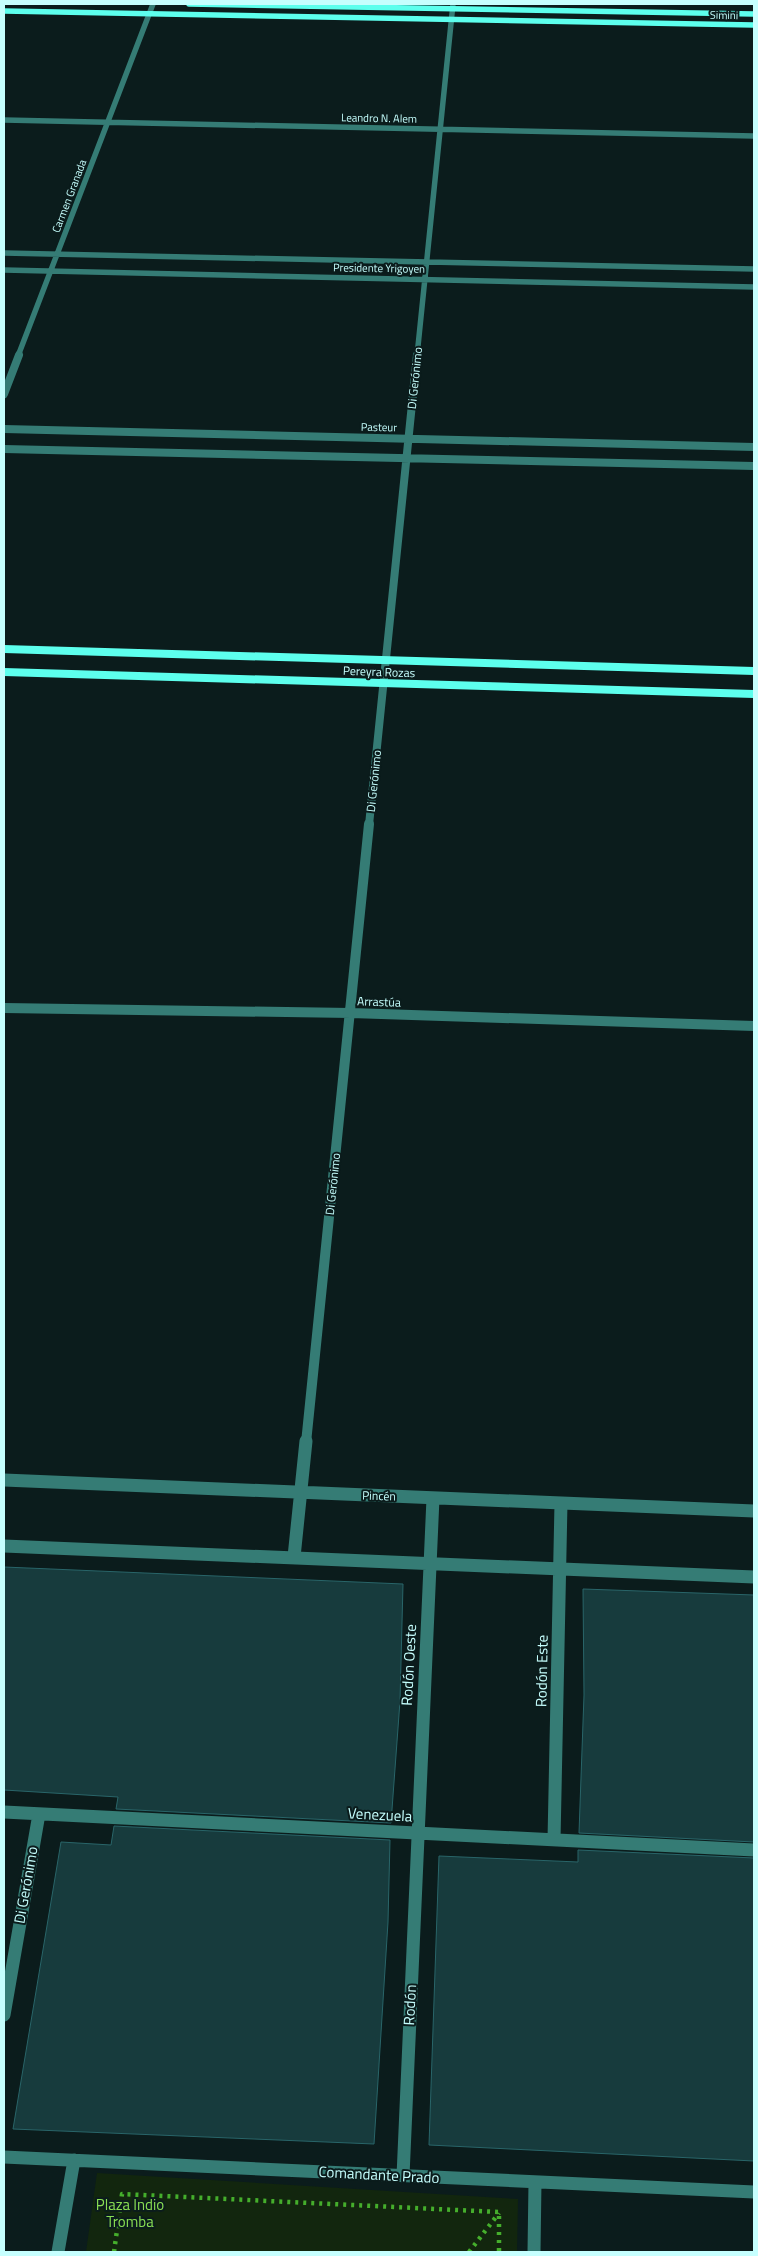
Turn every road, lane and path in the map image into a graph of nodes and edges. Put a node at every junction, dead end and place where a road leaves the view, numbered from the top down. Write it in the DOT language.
graph roads {
  1 [pos="152,4"];
  2 [pos="188,4"];
  3 [pos="452,6"];
  4 [pos="4,11"];
  5 [pos="149,14"];
  6 [pos="754,14"];
  7 [pos="451,19"];
  8 [pos="754,25"];
  9 [pos="4,120"];
  10 [pos="108,122"];
  11 [pos="440,129"];
  12 [pos="754,136"];
  13 [pos="4,253"];
  14 [pos="57,254"];
  15 [pos="426,262"];
  16 [pos="754,269"];
  17 [pos="4,270"];
  18 [pos="51,271"];
  19 [pos="425,280"];
  20 [pos="754,287"];
  21 [pos="4,394"];
  22 [pos="4,429"];
  23 [pos="408,439"];
  24 [pos="754,447"];
  25 [pos="4,449"];
  26 [pos="407,458"];
  27 [pos="754,466"];
  28 [pos="4,649"];
  29 [pos="386,660"];
  30 [pos="754,671"];
  31 [pos="4,672"];
  32 [pos="384,684"];
  33 [pos="754,694"];
  34 [pos="4,1008"];
  35 [pos="351,1013"];
  36 [pos="754,1026"];
  37 [pos="4,1480"];
  38 [pos="301,1492"];
  39 [pos="433,1498"];
  40 [pos="561,1503"];
  41 [pos="754,1511"];
  42 [pos="4,1546"];
  43 [pos="294,1557"];
  44 [pos="430,1563"];
  45 [pos="560,1568"];
  46 [pos="754,1577"];
  47 [pos="4,1812"];
  48 [pos="39,1814"];
  49 [pos="418,1833"];
  50 [pos="554,1840"];
  51 [pos="754,1850"];
  52 [pos="4,2015"];
  53 [pos="4,2157"];
  54 [pos="74,2160"];
  55 [pos="403,2176"];
  56 [pos="535,2182"];
  57 [pos="754,2192"];
  58 [pos="499,2212"];
  59 [pos="58,2252"];
  60 [pos="114,2252"];
  61 [pos="468,2252"];
  62 [pos="499,2252"];
  63 [pos="534,2252"];
  1 -- 5 [label="street, Carmen Granada"];
  2 -- 3 [label="main road, Simini"];
  3 -- 6 [label="main road, Simini"];
  3 -- 7 [label="street, Di Gerónimo"];
  4 -- 5 [label="main road, Simini"];
  5 -- 7 [label="main road, Simini"];
  5 -- 10 [label="street, Carmen Granada"];
  7 -- 8 [label="main road, Simini"];
  7 -- 11 [label="street, Di Gerónimo"];
  9 -- 10 [label="street, Leandro N. Alem"];
  10 -- 11 [label="street, Leandro N. Alem"];
  10 -- 14 [label="street, Carmen Granada"];
  11 -- 12 [label="street, Leandro N. Alem"];
  11 -- 15 [label="street, Di Gerónimo"];
  13 -- 14 [label="street, Presidente Yrigoyen"];
  14 -- 15 [label="street, Presidente Yrigoyen"];
  14 -- 18 [label="street, Carmen Granada"];
  15 -- 16 [label="street, Presidente Yrigoyen"];
  15 -- 19 [label="street, Di Gerónimo"];
  17 -- 18 [label="street, Presidente Yrigoyen"];
  18 -- 19 [label="street, Presidente Yrigoyen"];
  18 -- 21 [label="street, Carmen Granada"];
  19 -- 20 [label="street, Presidente Yrigoyen"];
  19 -- 23 [label="street, Di Gerónimo"];
  22 -- 23 [label="street, Pasteur"];
  23 -- 24 [label="street, Pasteur"];
  23 -- 26 [label="street, Di Gerónimo"];
  25 -- 26 [label="street"];
  26 -- 27 [label="street"];
  26 -- 29 [label="street, Di Gerónimo"];
  28 -- 29 [label="main road, Pereyra Rozas"];
  29 -- 30 [label="main road, Pereyra Rozas"];
  29 -- 32 [label="street, Di Gerónimo"];
  31 -- 32 [label="main road, Pereyra Rozas"];
  32 -- 33 [label="main road, Pereyra Rozas"];
  32 -- 35 [label="street, Di Gerónimo"];
  34 -- 35 [label="street, Arrastúa"];
  35 -- 36 [label="street, Arrastúa"];
  35 -- 38 [label="street, Di Gerónimo"];
  37 -- 38 [label="street, Pincén"];
  38 -- 39 [label="street, Pincén"];
  38 -- 43 [label="street, Di Gerónimo"];
  39 -- 40 [label="street, Pincén"];
  39 -- 44 [label="street, Rodón Oeste"];
  40 -- 41 [label="street, Pincén"];
  40 -- 45 [label="street, Rodón Este"];
  42 -- 43 [label="street"];
  43 -- 44 [label="street"];
  44 -- 45 [label="street"];
  44 -- 49 [label="street, Rodón Oeste"];
  45 -- 46 [label="street"];
  45 -- 50 [label="street, Rodón Este"];
  47 -- 48 [label="street, Venezuela"];
  48 -- 49 [label="street, Venezuela"];
  48 -- 52 [label="street, Di Gerónimo"];
  49 -- 50 [label="street, Venezuela"];
  49 -- 55 [label="street, Rodón"];
  50 -- 51 [label="street, Venezuela"];
  53 -- 54 [label="street, Comandante Prado"];
  54 -- 55 [label="street, Comandante Prado"];
  54 -- 59 [label="street"];
  55 -- 56 [label="street, Comandante Prado"];
  56 -- 57 [label="street, Comandante Prado"];
  56 -- 63 [label="street"];
  58 -- 60 [label="path"];
  58 -- 61 [label="path"];
  58 -- 62 [label="path"];
}
